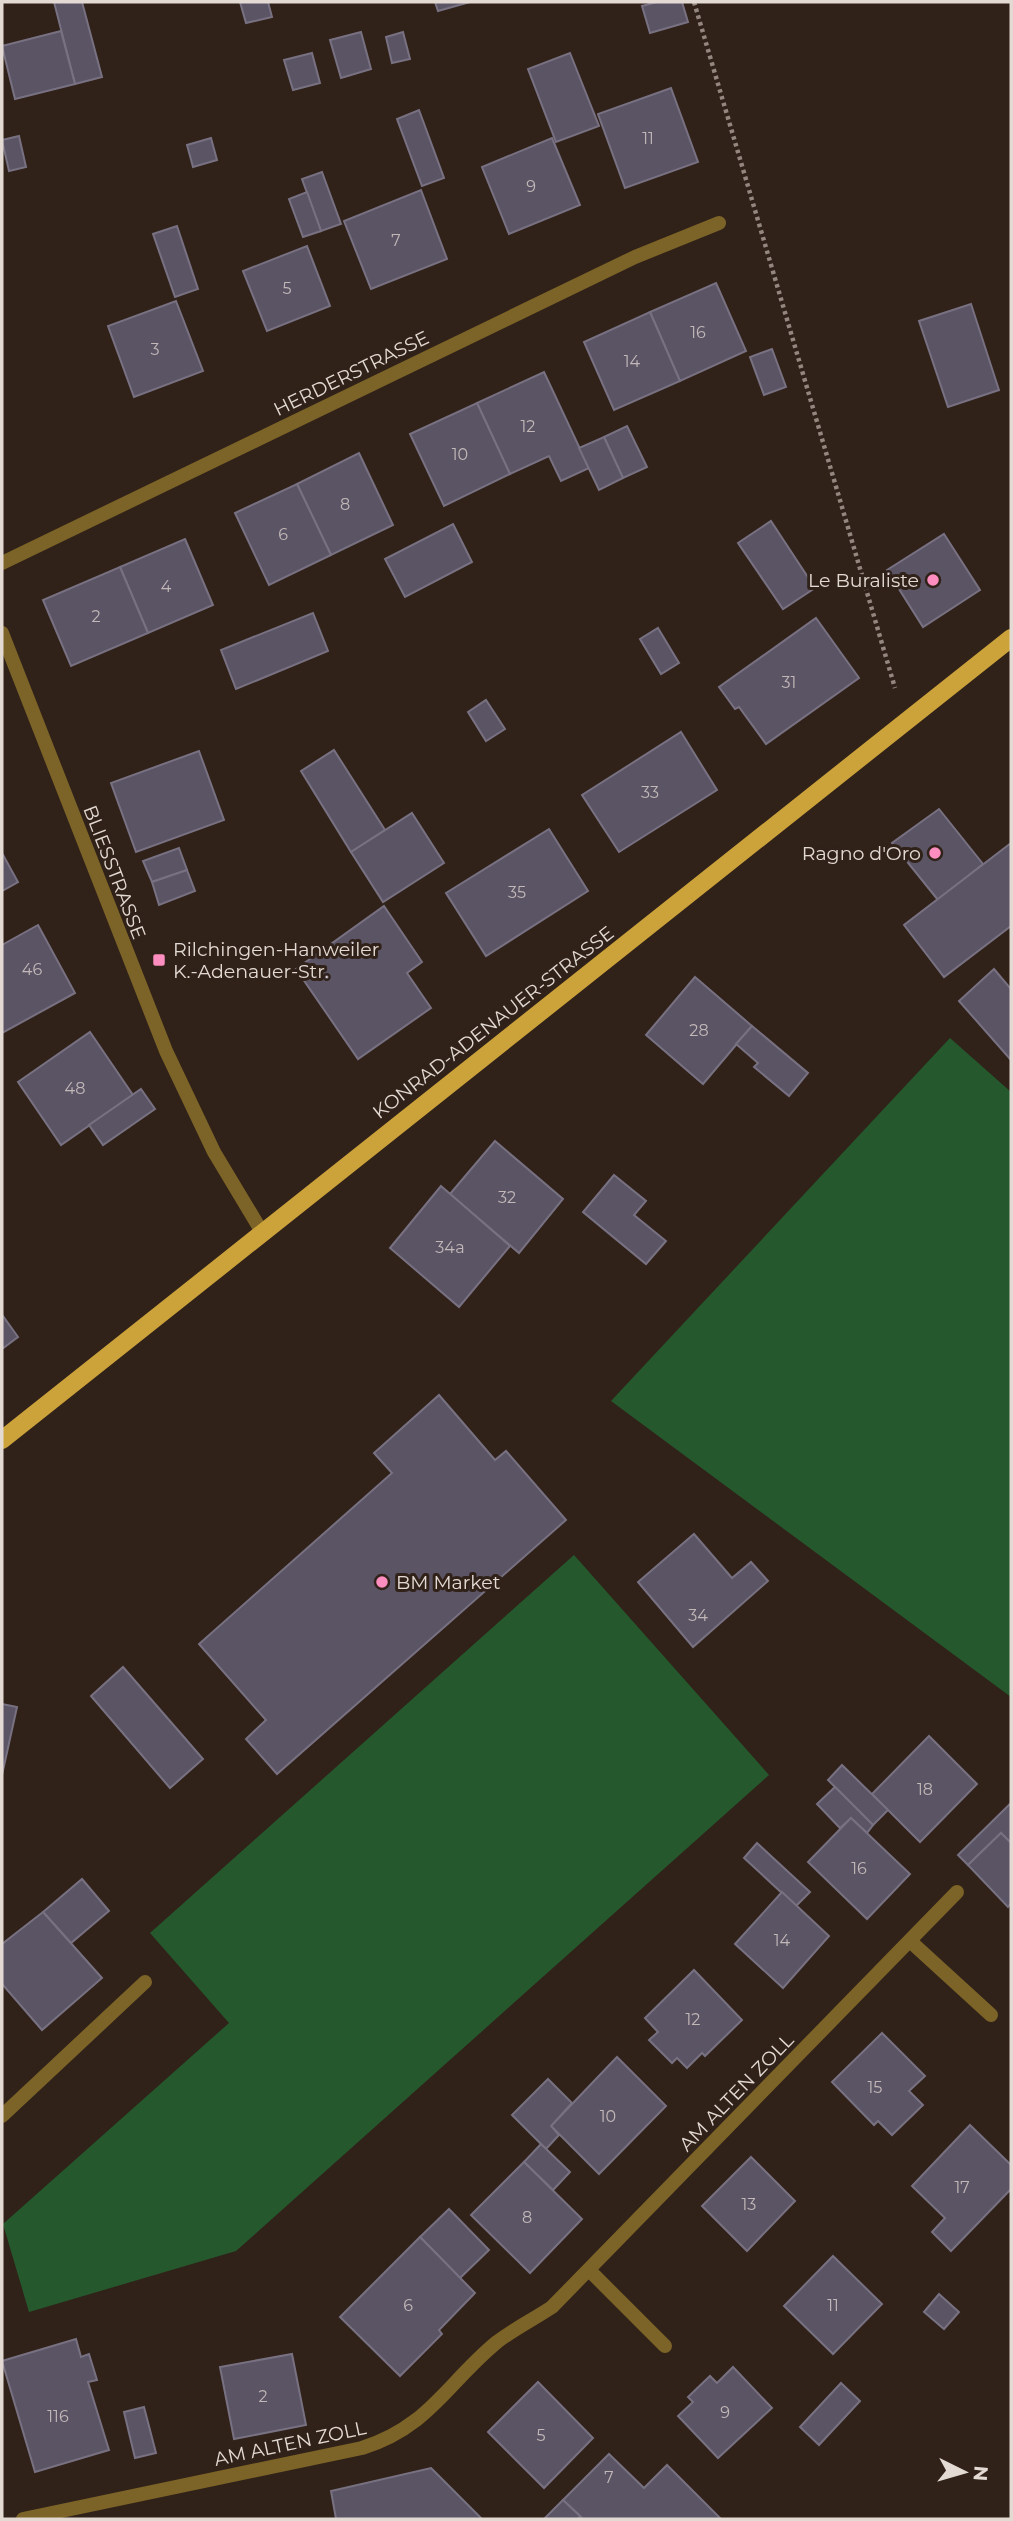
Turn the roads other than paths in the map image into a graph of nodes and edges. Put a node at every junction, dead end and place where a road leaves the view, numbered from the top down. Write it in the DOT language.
graph roads {
  1 [pos="719,223"];
  2 [pos="2,563"];
  3 [pos="2,633"];
  4 [pos="1011,638"];
  5 [pos="262,1231"];
  6 [pos="2,1440"];
  7 [pos="957,1892"];
  8 [pos="910,1941"];
  9 [pos="145,1982"];
  10 [pos="990,2015"];
  11 [pos="2,2116"];
  12 [pos="589,2270"];
  13 [pos="665,2346"];
  14 [pos="23,2519"];
  1 -- 2 [label="street, HERDERSTRASSE"];
  3 -- 5 [label="street, BLIESSTRASSE"];
  4 -- 5 [label="main road, KONRAD-ADENAUER-STRASSE"];
  5 -- 6 [label="main road, KONRAD-ADENAUER-STRASSE"];
  7 -- 8 [label="street, AM ALTEN ZOLL"];
  8 -- 10 [label="street"];
  8 -- 12 [label="street, AM ALTEN ZOLL"];
  9 -- 11 [label="street"];
  12 -- 13 [label="street"];
  12 -- 14 [label="street, AM ALTEN ZOLL"];
}
